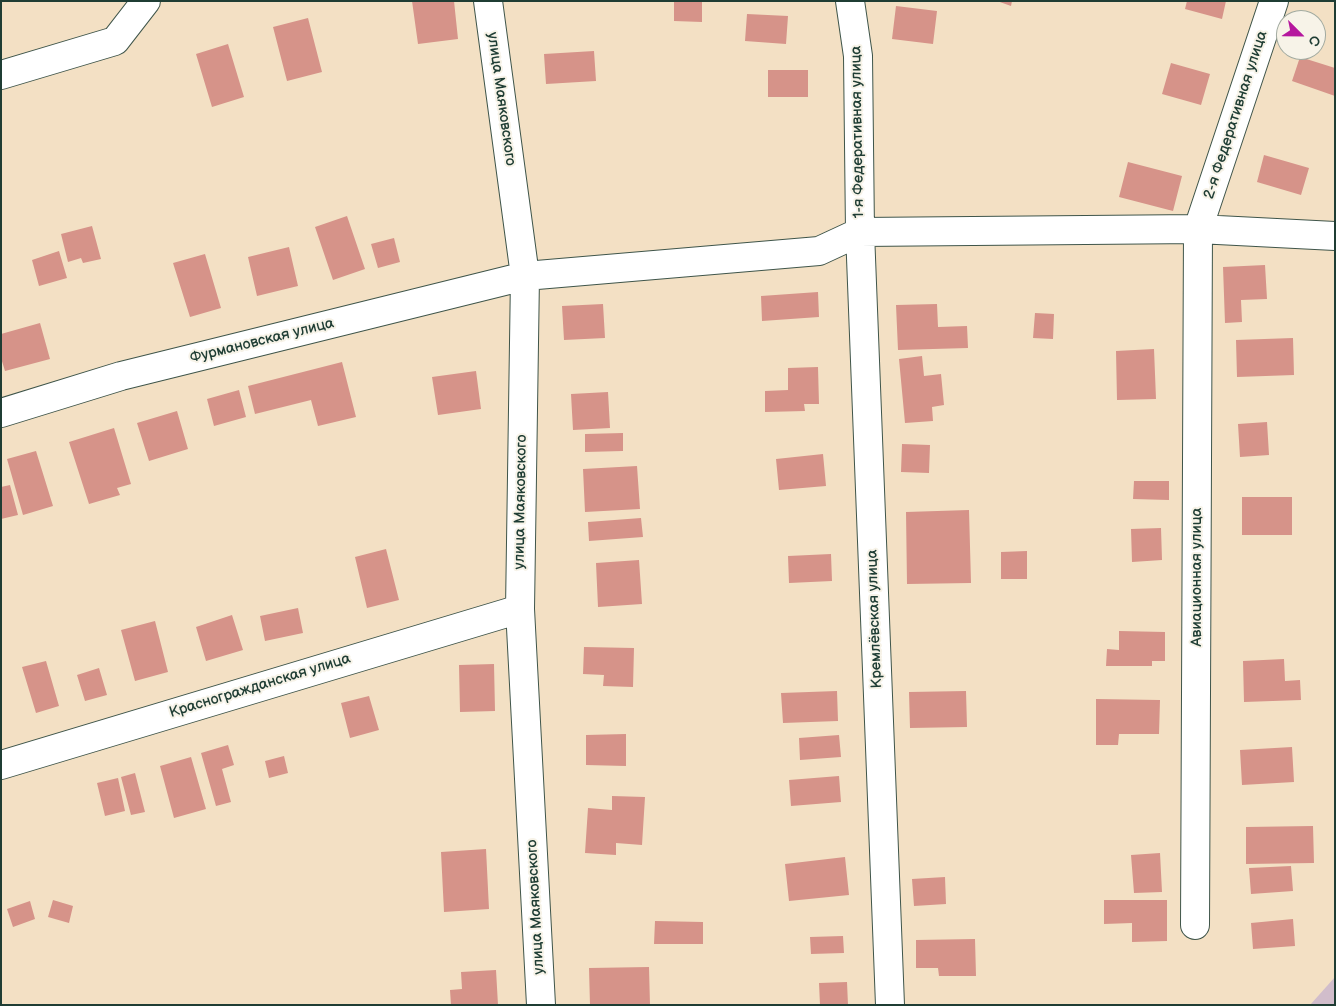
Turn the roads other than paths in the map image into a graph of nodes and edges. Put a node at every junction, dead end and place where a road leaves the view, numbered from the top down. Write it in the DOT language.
graph roads {
  1 [pos="146,1"];
  2 [pos="488,1"];
  3 [pos="850,1"];
  4 [pos="1274,1"];
  5 [pos="1,75"];
  6 [pos="1198,229"];
  7 [pos="860,232"];
  8 [pos="1335,236"];
  9 [pos="525,276"];
  10 [pos="1,413"];
  11 [pos="520,609"];
  12 [pos="1,766"];
  13 [pos="1196,926"];
  14 [pos="541,1005"];
  15 [pos="890,1005"];
  1 -- 5 [label="street"];
  2 -- 9 [label="street, улица Маяковского"];
  3 -- 7 [label="street, 1-я Федеративная улица"];
  4 -- 6 [label="street, 2-я Федеративная улица"];
  6 -- 7 [label="street"];
  6 -- 8 [label="street"];
  6 -- 13 [label="street, Авиационная улица"];
  7 -- 9 [label="street, Фурмановская улица"];
  7 -- 15 [label="street, Кремлёвская улица"];
  9 -- 10 [label="street, Фурмановская улица"];
  9 -- 11 [label="street, улица Маяковского"];
  11 -- 12 [label="street, Красногражданская улица"];
  11 -- 14 [label="street, улица Маяковского"];
}
